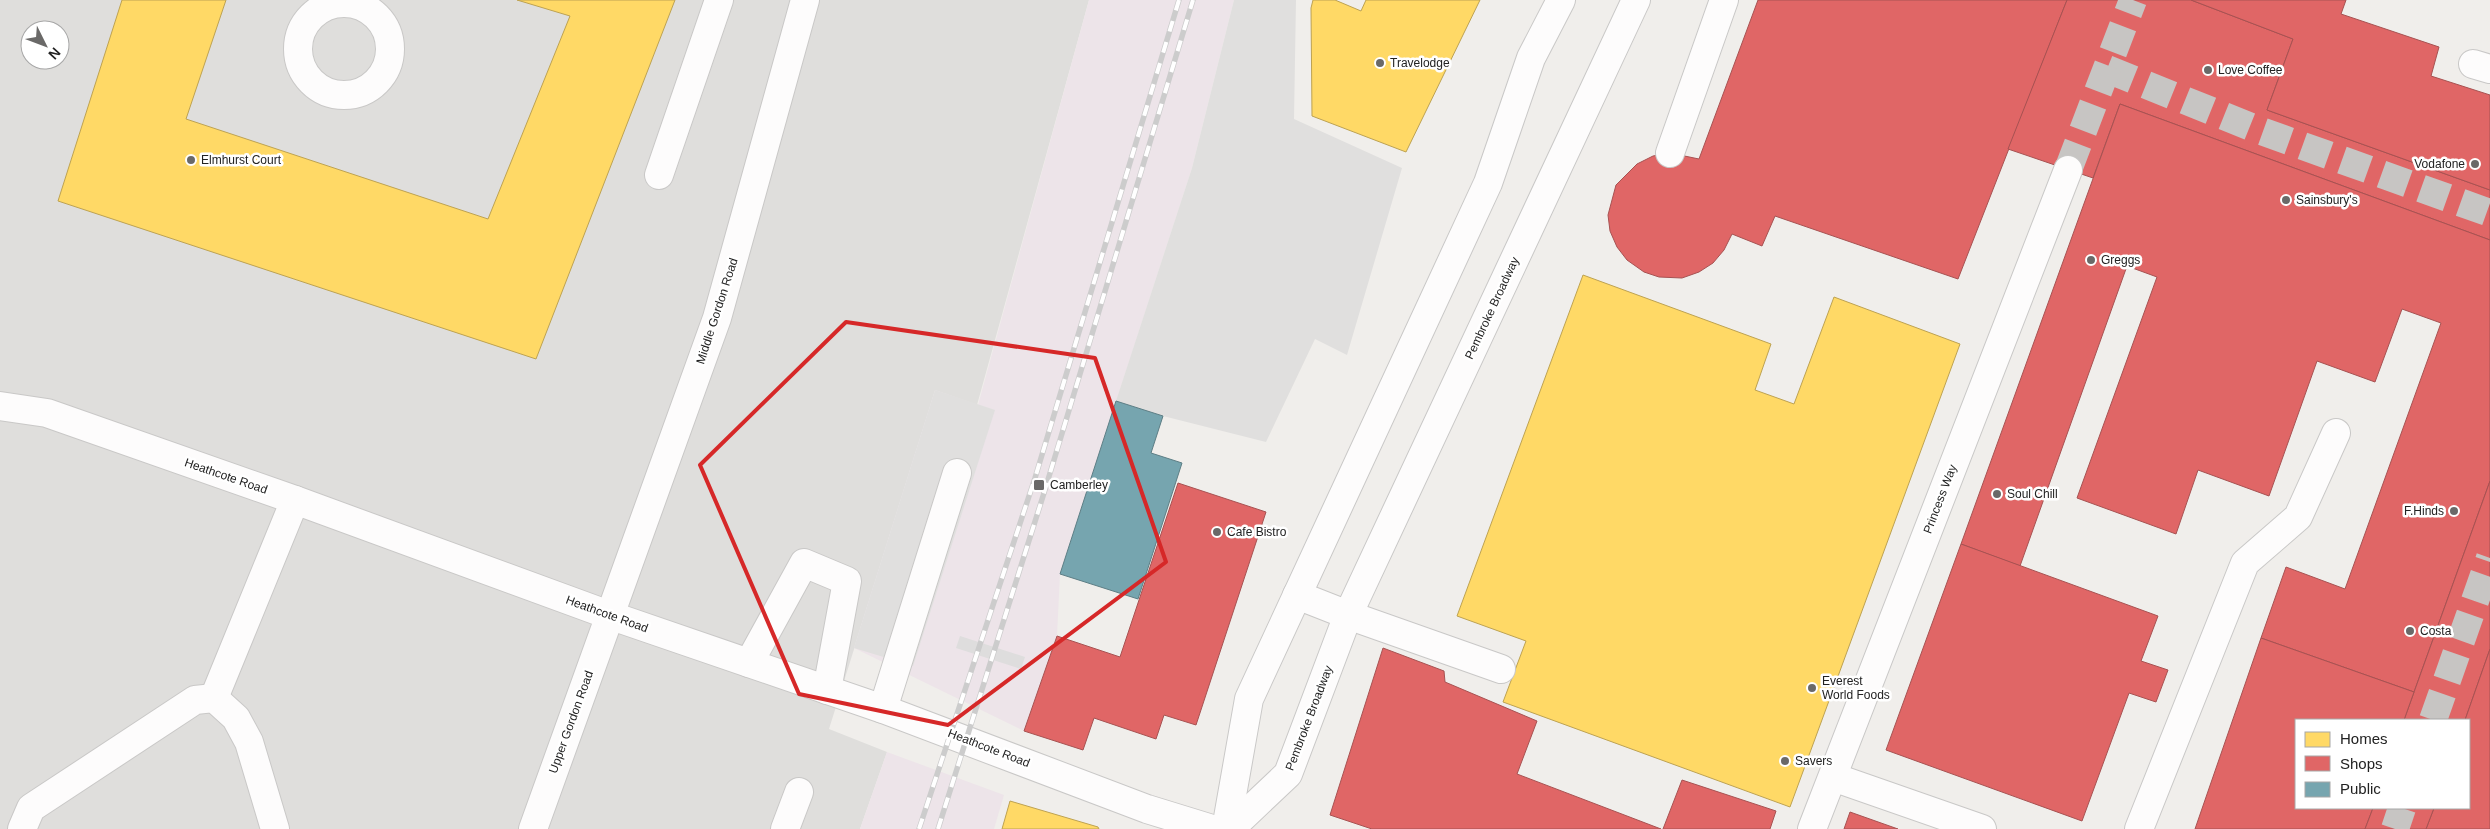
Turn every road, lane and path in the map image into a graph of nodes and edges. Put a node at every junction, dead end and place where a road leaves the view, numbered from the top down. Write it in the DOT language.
graph roads {
  1 [pos="719,0"];
  2 [pos="806,0"];
  3 [pos="1561,0"];
  4 [pos="1636,0"];
  5 [pos="1724,0"];
  6 [pos="1670,153"];
  7 [pos="2068,170"];
  8 [pos="659,175"];
  9 [pos="0,406"];
  10 [pos="2336,433"];
  11 [pos="957,473"];
  12 [pos="295,500"];
  13 [pos="1297,595"];
  14 [pos="609,615"];
  15 [pos="1348,615"];
  16 [pos="749,663"];
  17 [pos="1501,669"];
  18 [pos="827,690"];
  19 [pos="214,698"];
  20 [pos="883,709"];
  21 [pos="1833,777"];
  22 [pos="799,792"];
  23 [pos="22,829"];
  24 [pos="275,829"];
  25 [pos="533,829"];
  26 [pos="785,829"];
  27 [pos="1212,829"];
  28 [pos="1228,829"];
  29 [pos="1812,829"];
  30 [pos="1982,829"];
  31 [pos="2139,829"];
  1 -- 8 [label="street"];
  2 -- 14 [label="street, Middle Gordon Road"];
  3 -- 13 [label="street, Pembroke Broadway"];
  4 -- 15 [label="street, Pembroke Broadway"];
  5 -- 6 [label="street"];
  7 -- 21 [label="street, Princess Way"];
  9 -- 12 [label="street, Heathcote Road"];
  10 -- 31 [label="street"];
  11 -- 20 [label="street"];
  12 -- 14 [label="street, Heathcote Road"];
  12 -- 19 [label="street"];
  13 -- 15 [label="street"];
  13 -- 28 [label="street, Pembroke Broadway"];
  14 -- 16 [label="street, Heathcote Road"];
  14 -- 25 [label="street, Upper Gordon Road"];
  15 -- 17 [label="street"];
  15 -- 28 [label="street, Pembroke Broadway"];
  16 -- 18 [label="street, Heathcote Road"];
  16 -- 18 [label="street"];
  18 -- 20 [label="street, Heathcote Road"];
  19 -- 23 [label="street"];
  19 -- 24 [label="street"];
  20 -- 27 [label="street, Heathcote Road"];
  21 -- 29 [label="street, Princess Way"];
  21 -- 30 [label="street"];
  22 -- 26 [label="street"];
}
